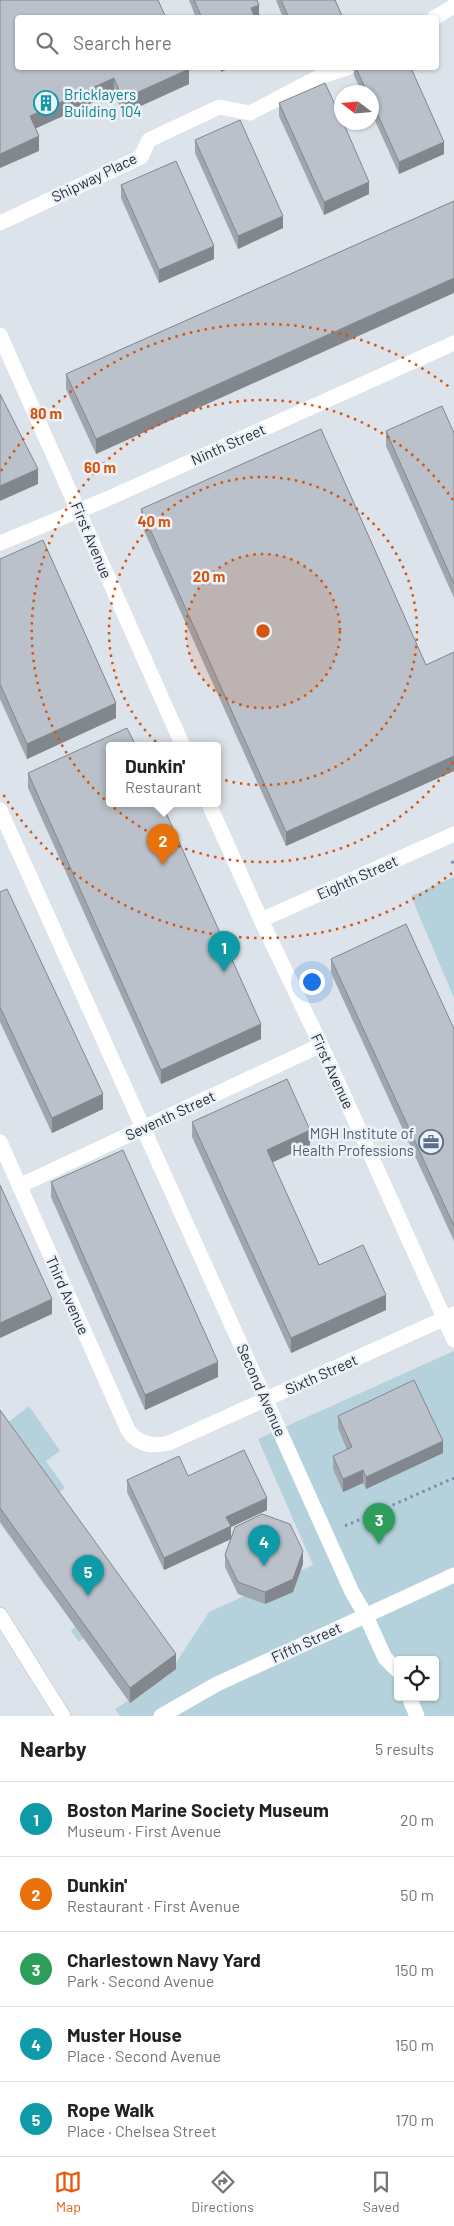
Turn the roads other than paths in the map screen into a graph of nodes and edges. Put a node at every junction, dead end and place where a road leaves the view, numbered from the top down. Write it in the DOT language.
graph roads {
  1 [pos="454,6"];
  2 [pos="439,15"];
  3 [pos="341,70"];
  4 [pos="0,223"];
  5 [pos="0,335"];
  6 [pos="454,343"];
  7 [pos="78,511"];
  8 [pos="0,543"];
  9 [pos="181,742"];
  10 [pos="210,807"];
  11 [pos="0,810"];
  12 [pos="454,834"];
  13 [pos="261,920"];
  14 [pos="321,1045"];
  15 [pos="145,1127"];
  16 [pos="0,1142"];
  17 [pos="19,1186"];
  18 [pos="449,1316"];
  19 [pos="454,1340"];
  20 [pos="266,1399"];
  21 [pos="142,1443"];
  22 [pos="454,1576"];
  23 [pos="366,1614"];
  24 [pos="0,1615"];
  25 [pos="394,1667"];
  26 [pos="411,1701"];
  27 [pos="62,1716"];
  28 [pos="161,1716"];
  29 [pos="418,1716"];
  1 -- 2 [label="street"];
  3 -- 4 [label="street, Shipway Place"];
  5 -- 7 [label="street, First Avenue"];
  6 -- 7 [label="street, Ninth Street"];
  7 -- 8 [label="street, Ninth Street"];
  7 -- 9 [label="street, First Avenue"];
  10 -- 13 [label="street, First Avenue"];
  11 -- 15 [label="street, Second Avenue"];
  12 -- 13 [label="street, Eighth Street"];
  13 -- 14 [label="street, First Avenue"];
  14 -- 15 [label="street, Seventh Street"];
  14 -- 18 [label="street, First Avenue"];
  15 -- 17 [label="street, Seventh Street"];
  15 -- 20 [label="street, Second Avenue"];
  16 -- 17 [label="street, Third Avenue"];
  17 -- 21 [label="street, Third Avenue"];
  18 -- 19 [label="street, First Avenue"];
  18 -- 20 [label="street, Sixth Street"];
  20 -- 21 [label="street, Sixth Street"];
  20 -- 23 [label="street, Second Avenue"];
  22 -- 23 [label="street, Fifth Street"];
  23 -- 25 [label="street, Second Avenue"];
  23 -- 28 [label="street, Fifth Street"];
  24 -- 27 [label="street"];
  26 -- 29 [label="street"];
}
